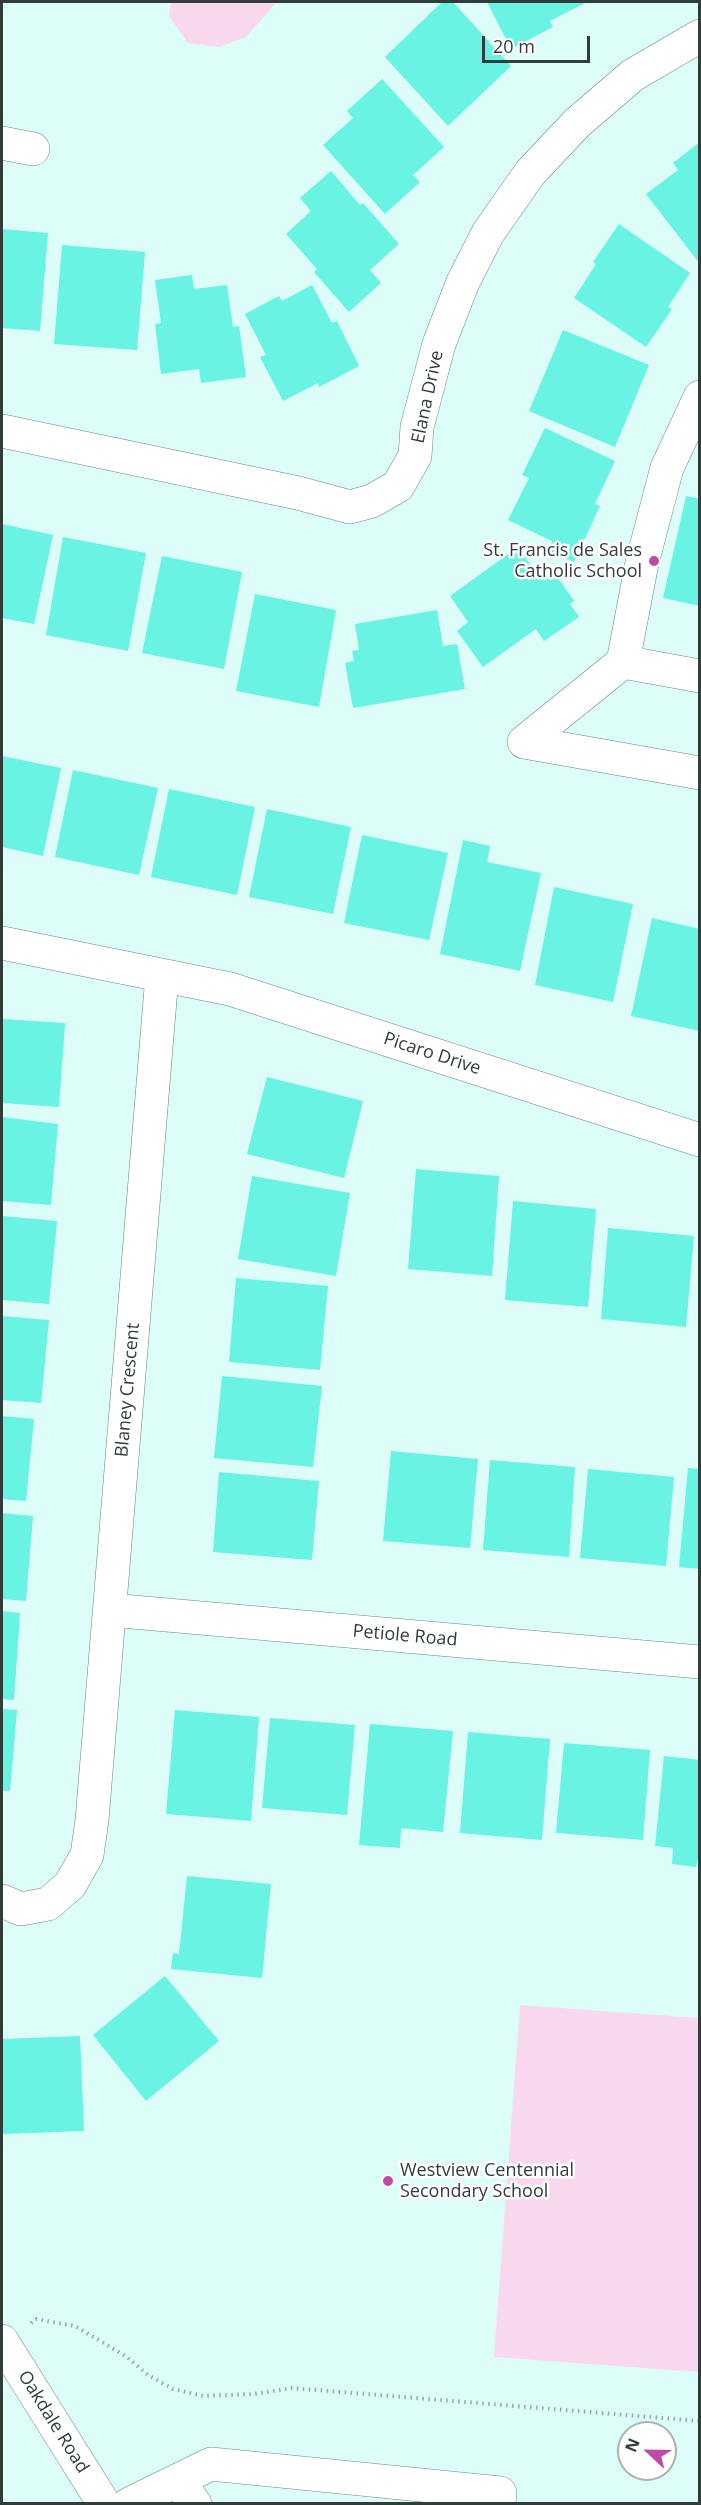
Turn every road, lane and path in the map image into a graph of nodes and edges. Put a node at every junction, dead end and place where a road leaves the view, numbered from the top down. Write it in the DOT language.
graph roads {
  1 [pos="699,36"];
  2 [pos="2,143"];
  3 [pos="33,149"];
  4 [pos="699,398"];
  5 [pos="2,431"];
  6 [pos="623,662"];
  7 [pos="699,676"];
  8 [pos="699,773"];
  9 [pos="2,943"];
  10 [pos="162,976"];
  11 [pos="699,1140"];
  12 [pos="110,1610"];
  13 [pos="699,1662"];
  14 [pos="2,1901"];
  15 [pos="3,2343"];
  16 [pos="699,2421"];
  17 [pos="186,2492"];
  18 [pos="104,2504"];
  19 [pos="129,2504"];
  20 [pos="499,2504"];
  1 -- 5 [label="street, Elana Drive"];
  2 -- 3 [label="street"];
  4 -- 6 [label="street"];
  6 -- 7 [label="street"];
  6 -- 8 [label="street"];
  9 -- 10 [label="street"];
  10 -- 11 [label="street, Picaro Drive"];
  10 -- 12 [label="street, Blaney Crescent"];
  12 -- 13 [label="street, Petiole Road"];
  12 -- 14 [label="street, Blaney Crescent"];
  15 -- 16 [label="path"];
  15 -- 18 [label="street, Oakdale Road"];
  17 -- 19 [label="street"];
  17 -- 20 [label="street"];
}
